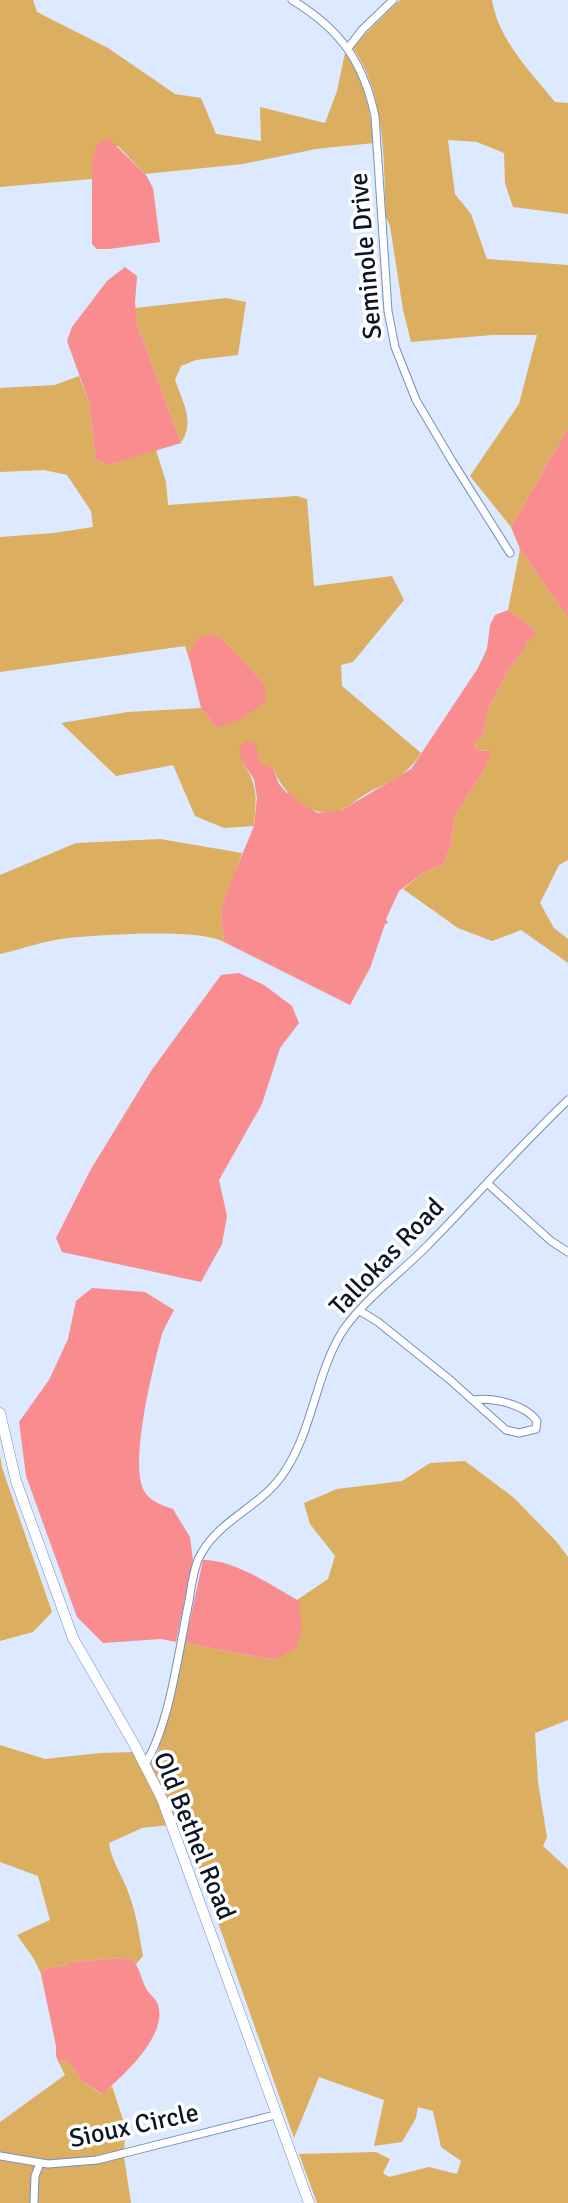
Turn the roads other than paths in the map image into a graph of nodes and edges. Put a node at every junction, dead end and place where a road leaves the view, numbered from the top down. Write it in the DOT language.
graph roads {
  1 [pos="292,0"];
  2 [pos="393,0"];
  3 [pos="348,48"];
  4 [pos="510,552"];
  5 [pos="568,1100"];
  6 [pos="487,1183"];
  7 [pos="568,1252"];
  8 [pos="360,1311"];
  9 [pos="474,1401"];
  10 [pos="0,1413"];
  11 [pos="145,1764"];
  12 [pos="275,2115"];
  13 [pos="0,2156"];
  14 [pos="40,2163"];
  15 [pos="34,2203"];
  16 [pos="309,2203"];
  1 -- 3 [label="street, Seminole Drive"];
  2 -- 3 [label="street"];
  3 -- 4 [label="street, Seminole Drive"];
  5 -- 6 [label="street, Tallokas Road"];
  6 -- 7 [label="street"];
  6 -- 8 [label="street, Tallokas Road"];
  8 -- 9 [label="street"];
  8 -- 11 [label="street, Tallokas Road"];
  9 -- 9 [label="street"];
  10 -- 11 [label="street, Old Bethel Road"];
  11 -- 12 [label="street, Old Bethel Road"];
  12 -- 14 [label="street, Sioux Circle"];
  12 -- 16 [label="street, Old Bethel Road"];
  13 -- 14 [label="street, Sioux Circle"];
  14 -- 15 [label="street"];
}
